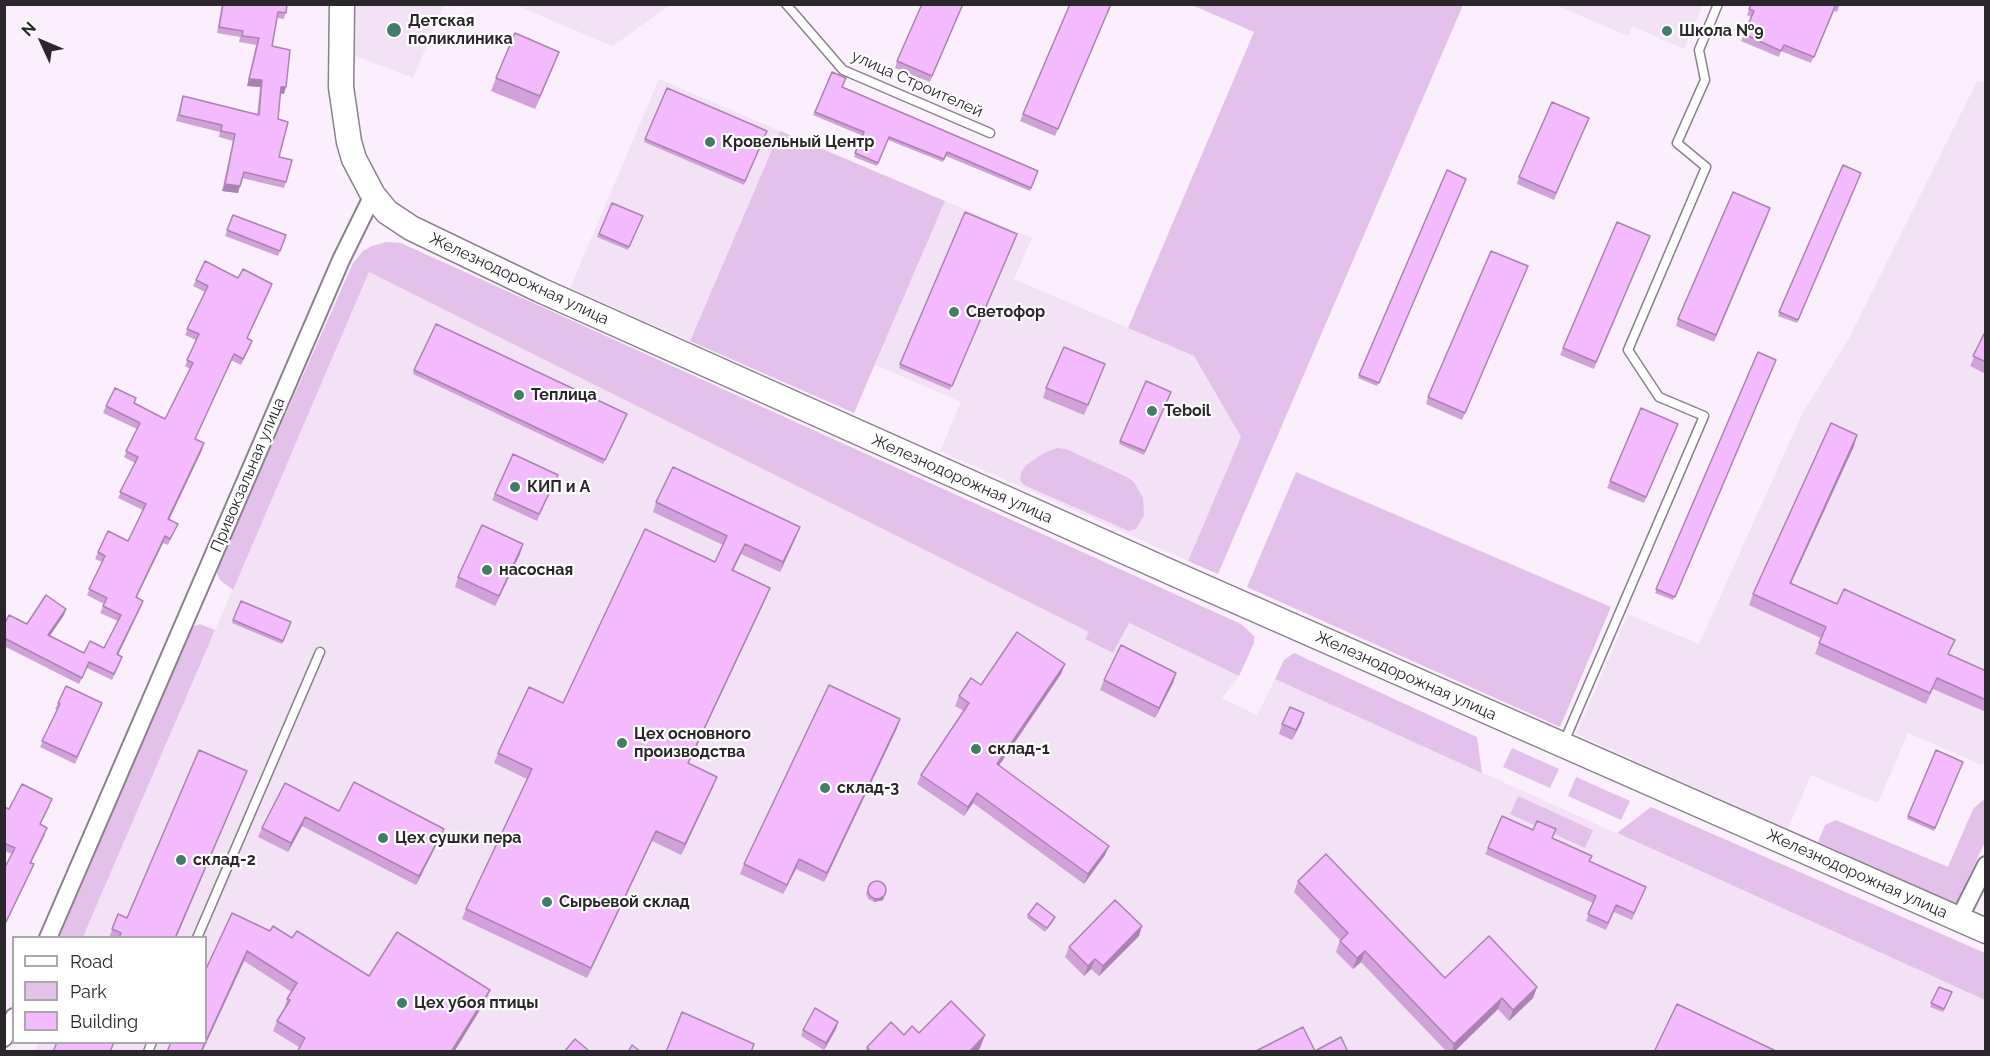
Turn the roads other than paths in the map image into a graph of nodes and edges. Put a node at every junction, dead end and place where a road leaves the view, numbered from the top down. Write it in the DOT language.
graph roads {
  1 [pos="342,4"];
  2 [pos="786,4"];
  3 [pos="1718,4"];
  4 [pos="990,133"];
  5 [pos="373,195"];
  6 [pos="320,652"];
  7 [pos="1563,745"];
  8 [pos="1986,865"];
  9 [pos="1959,919"];
  10 [pos="1986,931"];
  11 [pos="49,936"];
  12 [pos="198,936"];
  13 [pos="12,1021"];
  14 [pos="4,1038"];
  1 -- 5 [label="main road"];
  2 -- 4 [label="lane, улица Строителей"];
  3 -- 7 [label="lane"];
  5 -- 7 [label="main road, Железнодорожная улица"];
  5 -- 11 [label="street, Привокзальная улица"];
  6 -- 12 [label="lane"];
  7 -- 9 [label="main road, Железнодорожная улица"];
  8 -- 9 [label="street"];
  9 -- 10 [label="main road, Железнодорожная улица"];
  13 -- 14 [label="street"];
}
